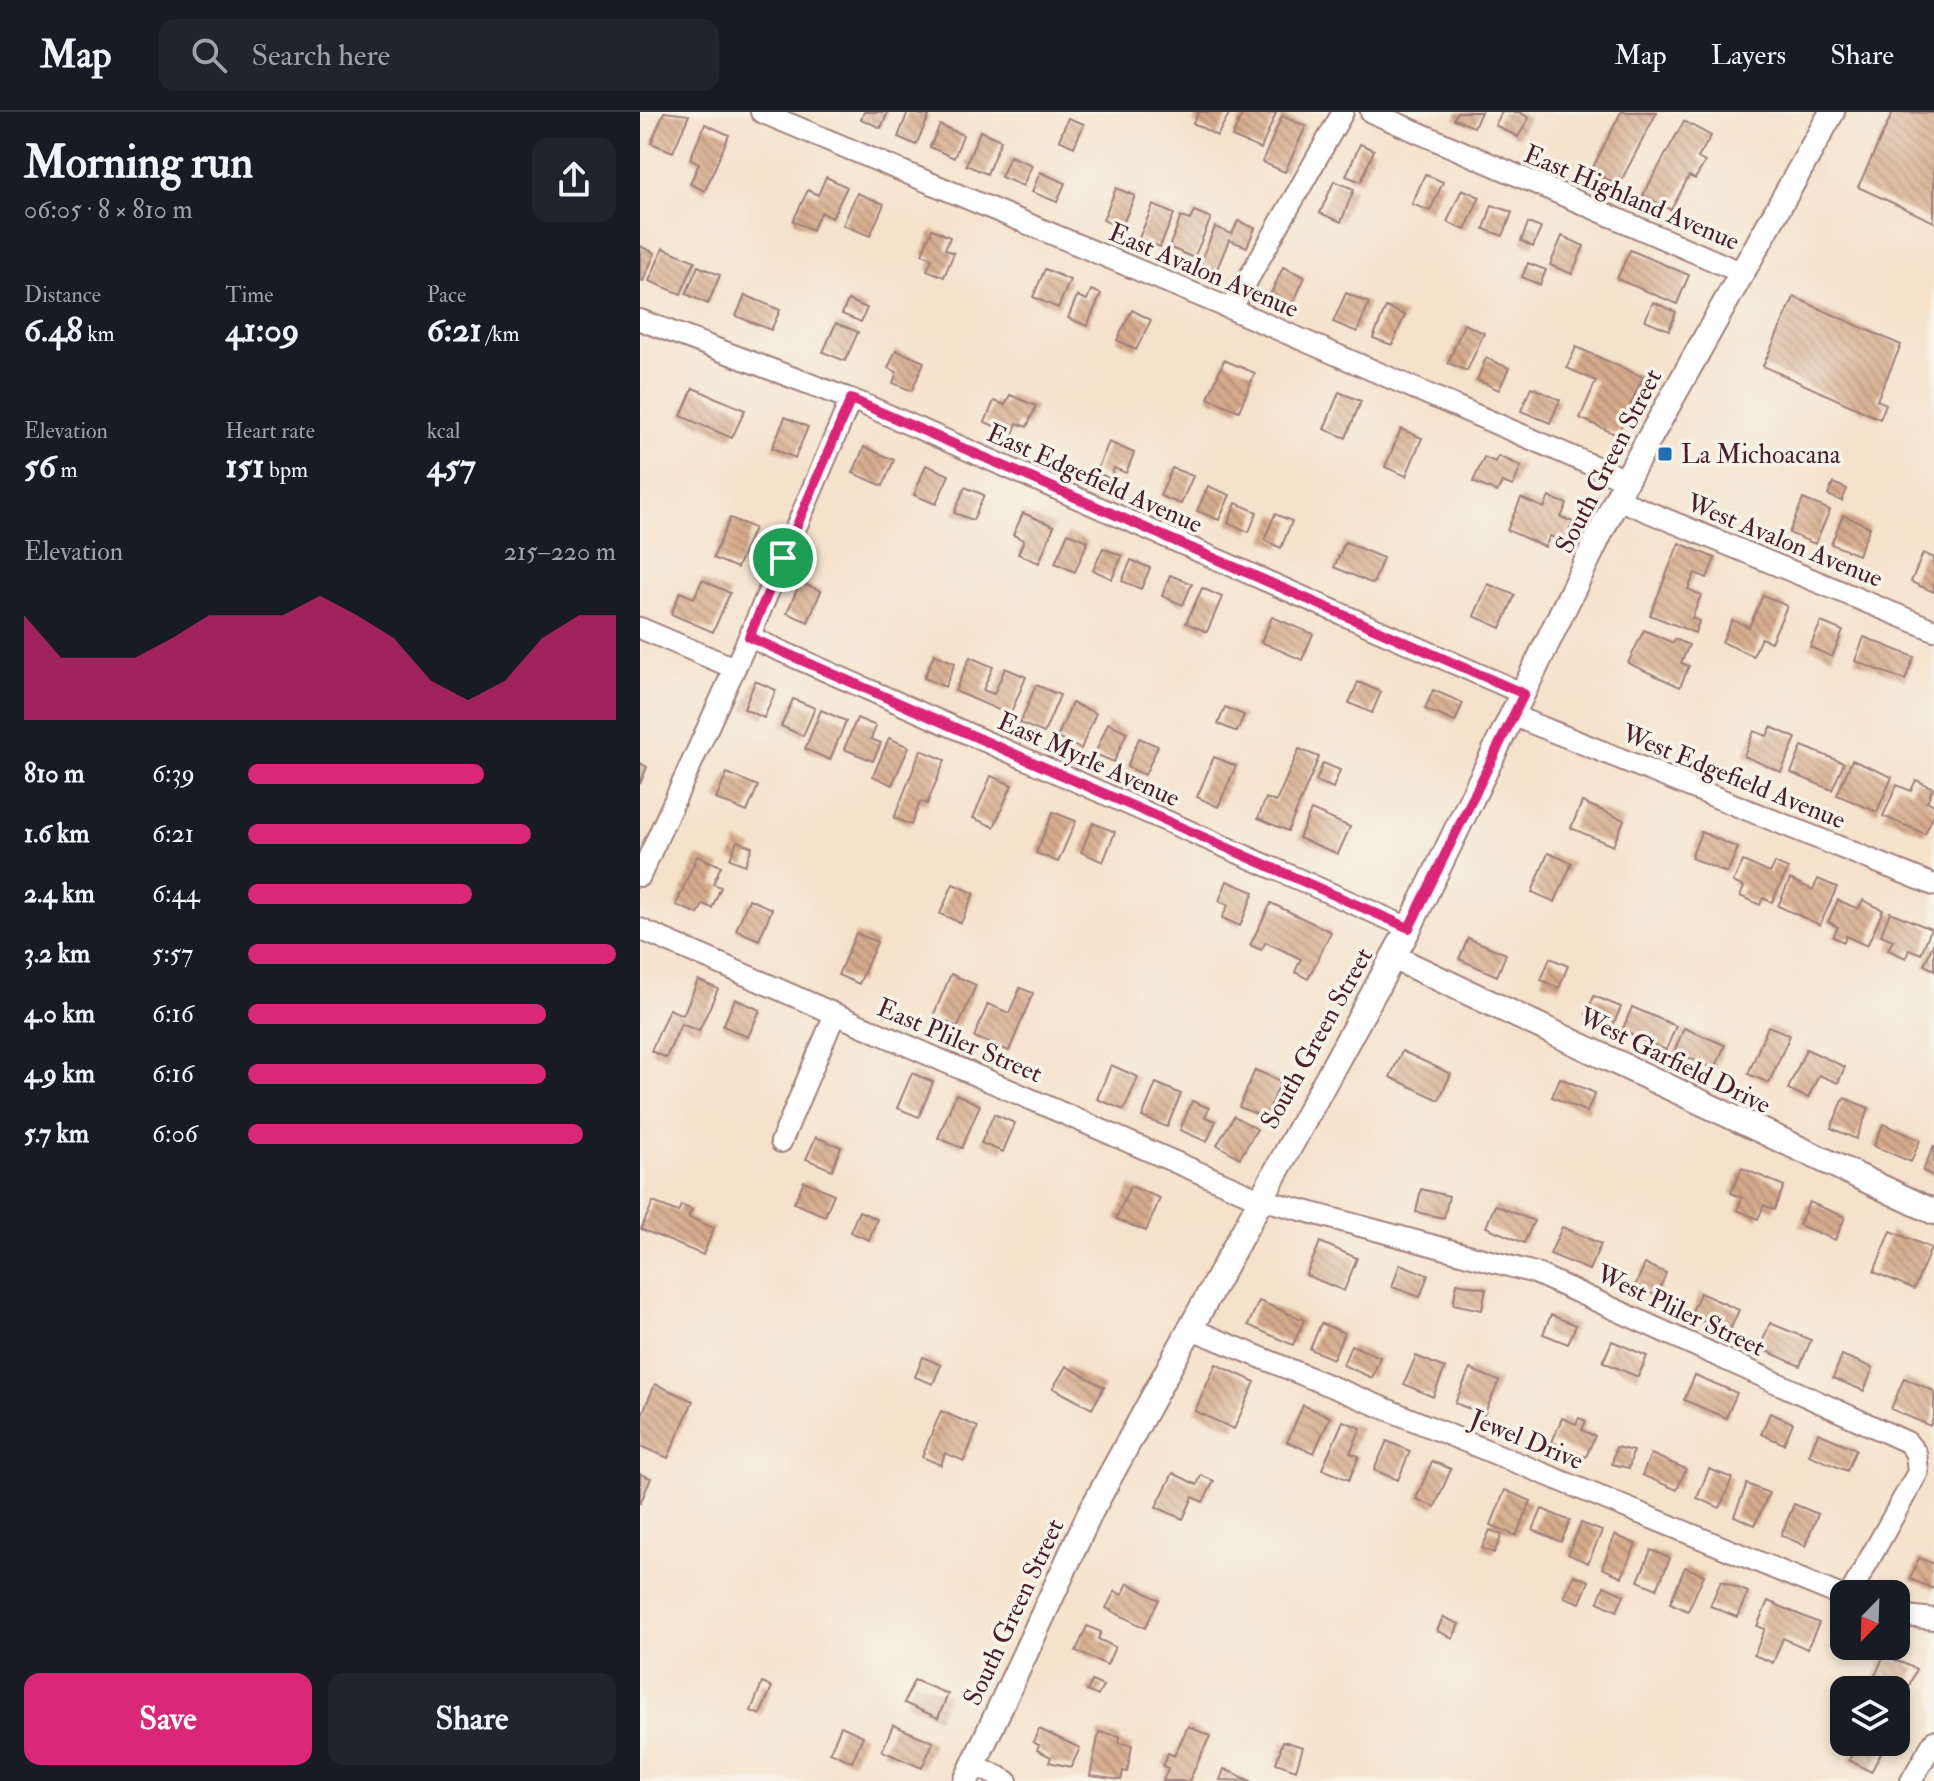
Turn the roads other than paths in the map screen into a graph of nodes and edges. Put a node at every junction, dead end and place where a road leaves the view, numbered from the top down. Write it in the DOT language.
graph roads {
  1 [pos="1343,112"];
  2 [pos="1371,112"];
  3 [pos="1832,112"];
  4 [pos="766,113"];
  5 [pos="1740,272"];
  6 [pos="1231,309"];
  7 [pos="640,320"];
  8 [pos="851,399"];
  9 [pos="1621,489"];
  10 [pos="640,628"];
  11 [pos="1934,630"];
  12 [pos="749,637"];
  13 [pos="734,668"];
  14 [pos="1519,705"];
  15 [pos="640,876"];
  16 [pos="1934,885"];
  17 [pos="1409,928"];
  18 [pos="640,929"];
  19 [pos="1393,957"];
  20 [pos="835,1014"];
  21 [pos="781,1142"];
  22 [pos="1260,1199"];
  23 [pos="1934,1212"];
  24 [pos="1189,1328"];
  25 [pos="1858,1580"];
  26 [pos="1830,1591"];
  27 [pos="1910,1616"];
  28 [pos="1934,1619"];
  29 [pos="1934,1741"];
  30 [pos="970,1772"];
  31 [pos="1007,1781"];
  32 [pos="1911,1781"];
  1 -- 6 [label="street"];
  2 -- 5 [label="street, East Highland Avenue"];
  3 -- 5 [label="street, South Green Street"];
  4 -- 6 [label="street, East Avalon Avenue"];
  5 -- 9 [label="street, South Green Street"];
  6 -- 9 [label="street, East Avalon Avenue"];
  7 -- 8 [label="street, East Edgefield Avenue"];
  8 -- 12 [label="street"];
  8 -- 14 [label="street, East Edgefield Avenue"];
  9 -- 11 [label="street, West Avalon Avenue"];
  9 -- 14 [label="street, South Green Street"];
  10 -- 13 [label="street"];
  12 -- 13 [label="street"];
  12 -- 17 [label="street, East Myrle Avenue"];
  13 -- 15 [label="street"];
  14 -- 16 [label="street, West Edgefield Avenue"];
  14 -- 17 [label="street, South Green Street"];
  17 -- 19 [label="street, South Green Street"];
  18 -- 20 [label="street, East Pliler Street"];
  19 -- 22 [label="street, South Green Street"];
  19 -- 23 [label="street, West Garfield Drive"];
  20 -- 21 [label="street"];
  20 -- 22 [label="street, East Pliler Street"];
  22 -- 24 [label="street, South Green Street"];
  22 -- 25 [label="street, West Pliler Street"];
  24 -- 26 [label="street, Jewel Drive"];
  24 -- 30 [label="street, South Green Street"];
  27 -- 28 [label="street"];
  29 -- 32 [label="street"];
  30 -- 31 [label="street"];
}
